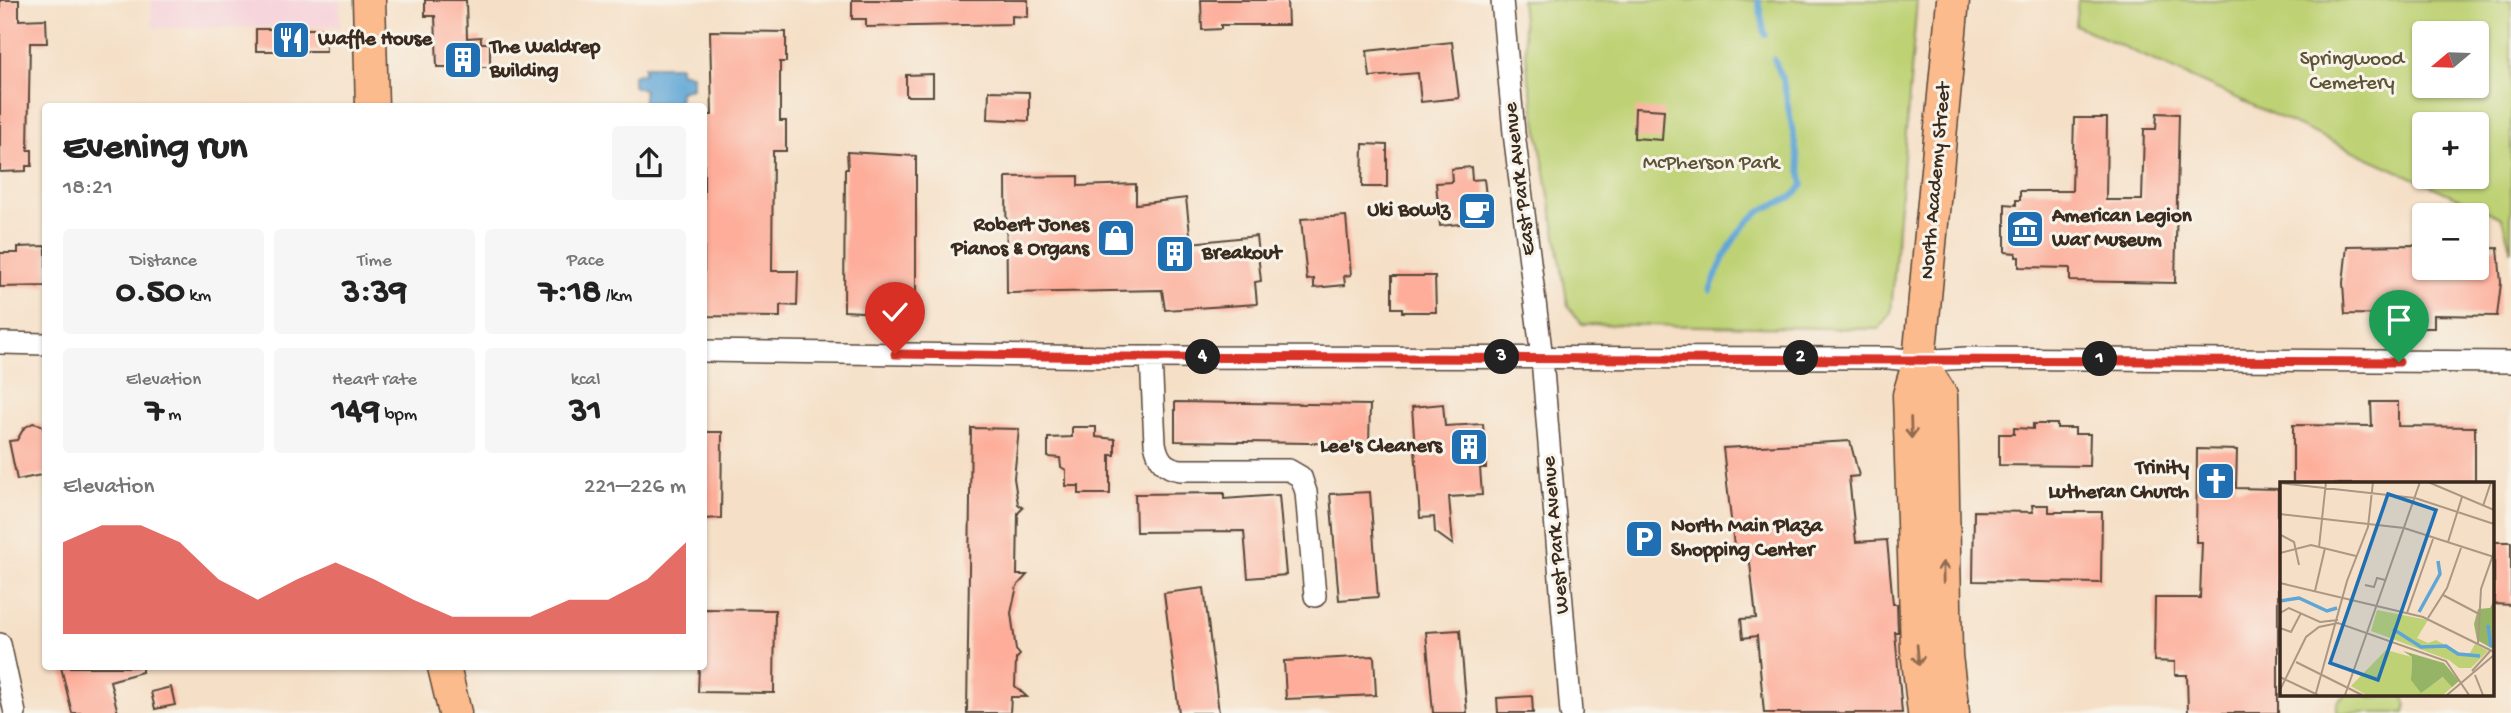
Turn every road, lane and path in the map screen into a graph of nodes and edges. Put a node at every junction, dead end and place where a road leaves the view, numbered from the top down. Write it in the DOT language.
graph roads {
  1 [pos="369,0"];
  2 [pos="1502,0"];
  3 [pos="1953,0"];
  4 [pos="372,103"];
  5 [pos="0,343"];
  6 [pos="42,344"];
  7 [pos="707,351"];
  8 [pos="1152,357"];
  9 [pos="1542,358"];
  10 [pos="1919,361"];
  11 [pos="2511,362"];
  12 [pos="1315,596"];
  13 [pos="0,644"];
  14 [pos="445,670"];
  15 [pos="15,713"];
  16 [pos="455,713"];
  17 [pos="1572,713"];
  18 [pos="1924,713"];
  19 [pos="1953,713"];
  1 -- 4 [label="highway"];
  2 -- 9 [label="street, East Park Avenue"];
  3 -- 10 [label="highway, North Academy Street"];
  5 -- 6 [label="street"];
  7 -- 8 [label="street"];
  8 -- 9 [label="street"];
  8 -- 12 [label="street"];
  9 -- 10 [label="street"];
  9 -- 17 [label="street, West Park Avenue"];
  10 -- 11 [label="street"];
  10 -- 18 [label="highway, North Academy Street, one-way"];
  19 -- 10 [label="highway, one-way"];
  13 -- 15 [label="street"];
  14 -- 16 [label="highway"];
}
